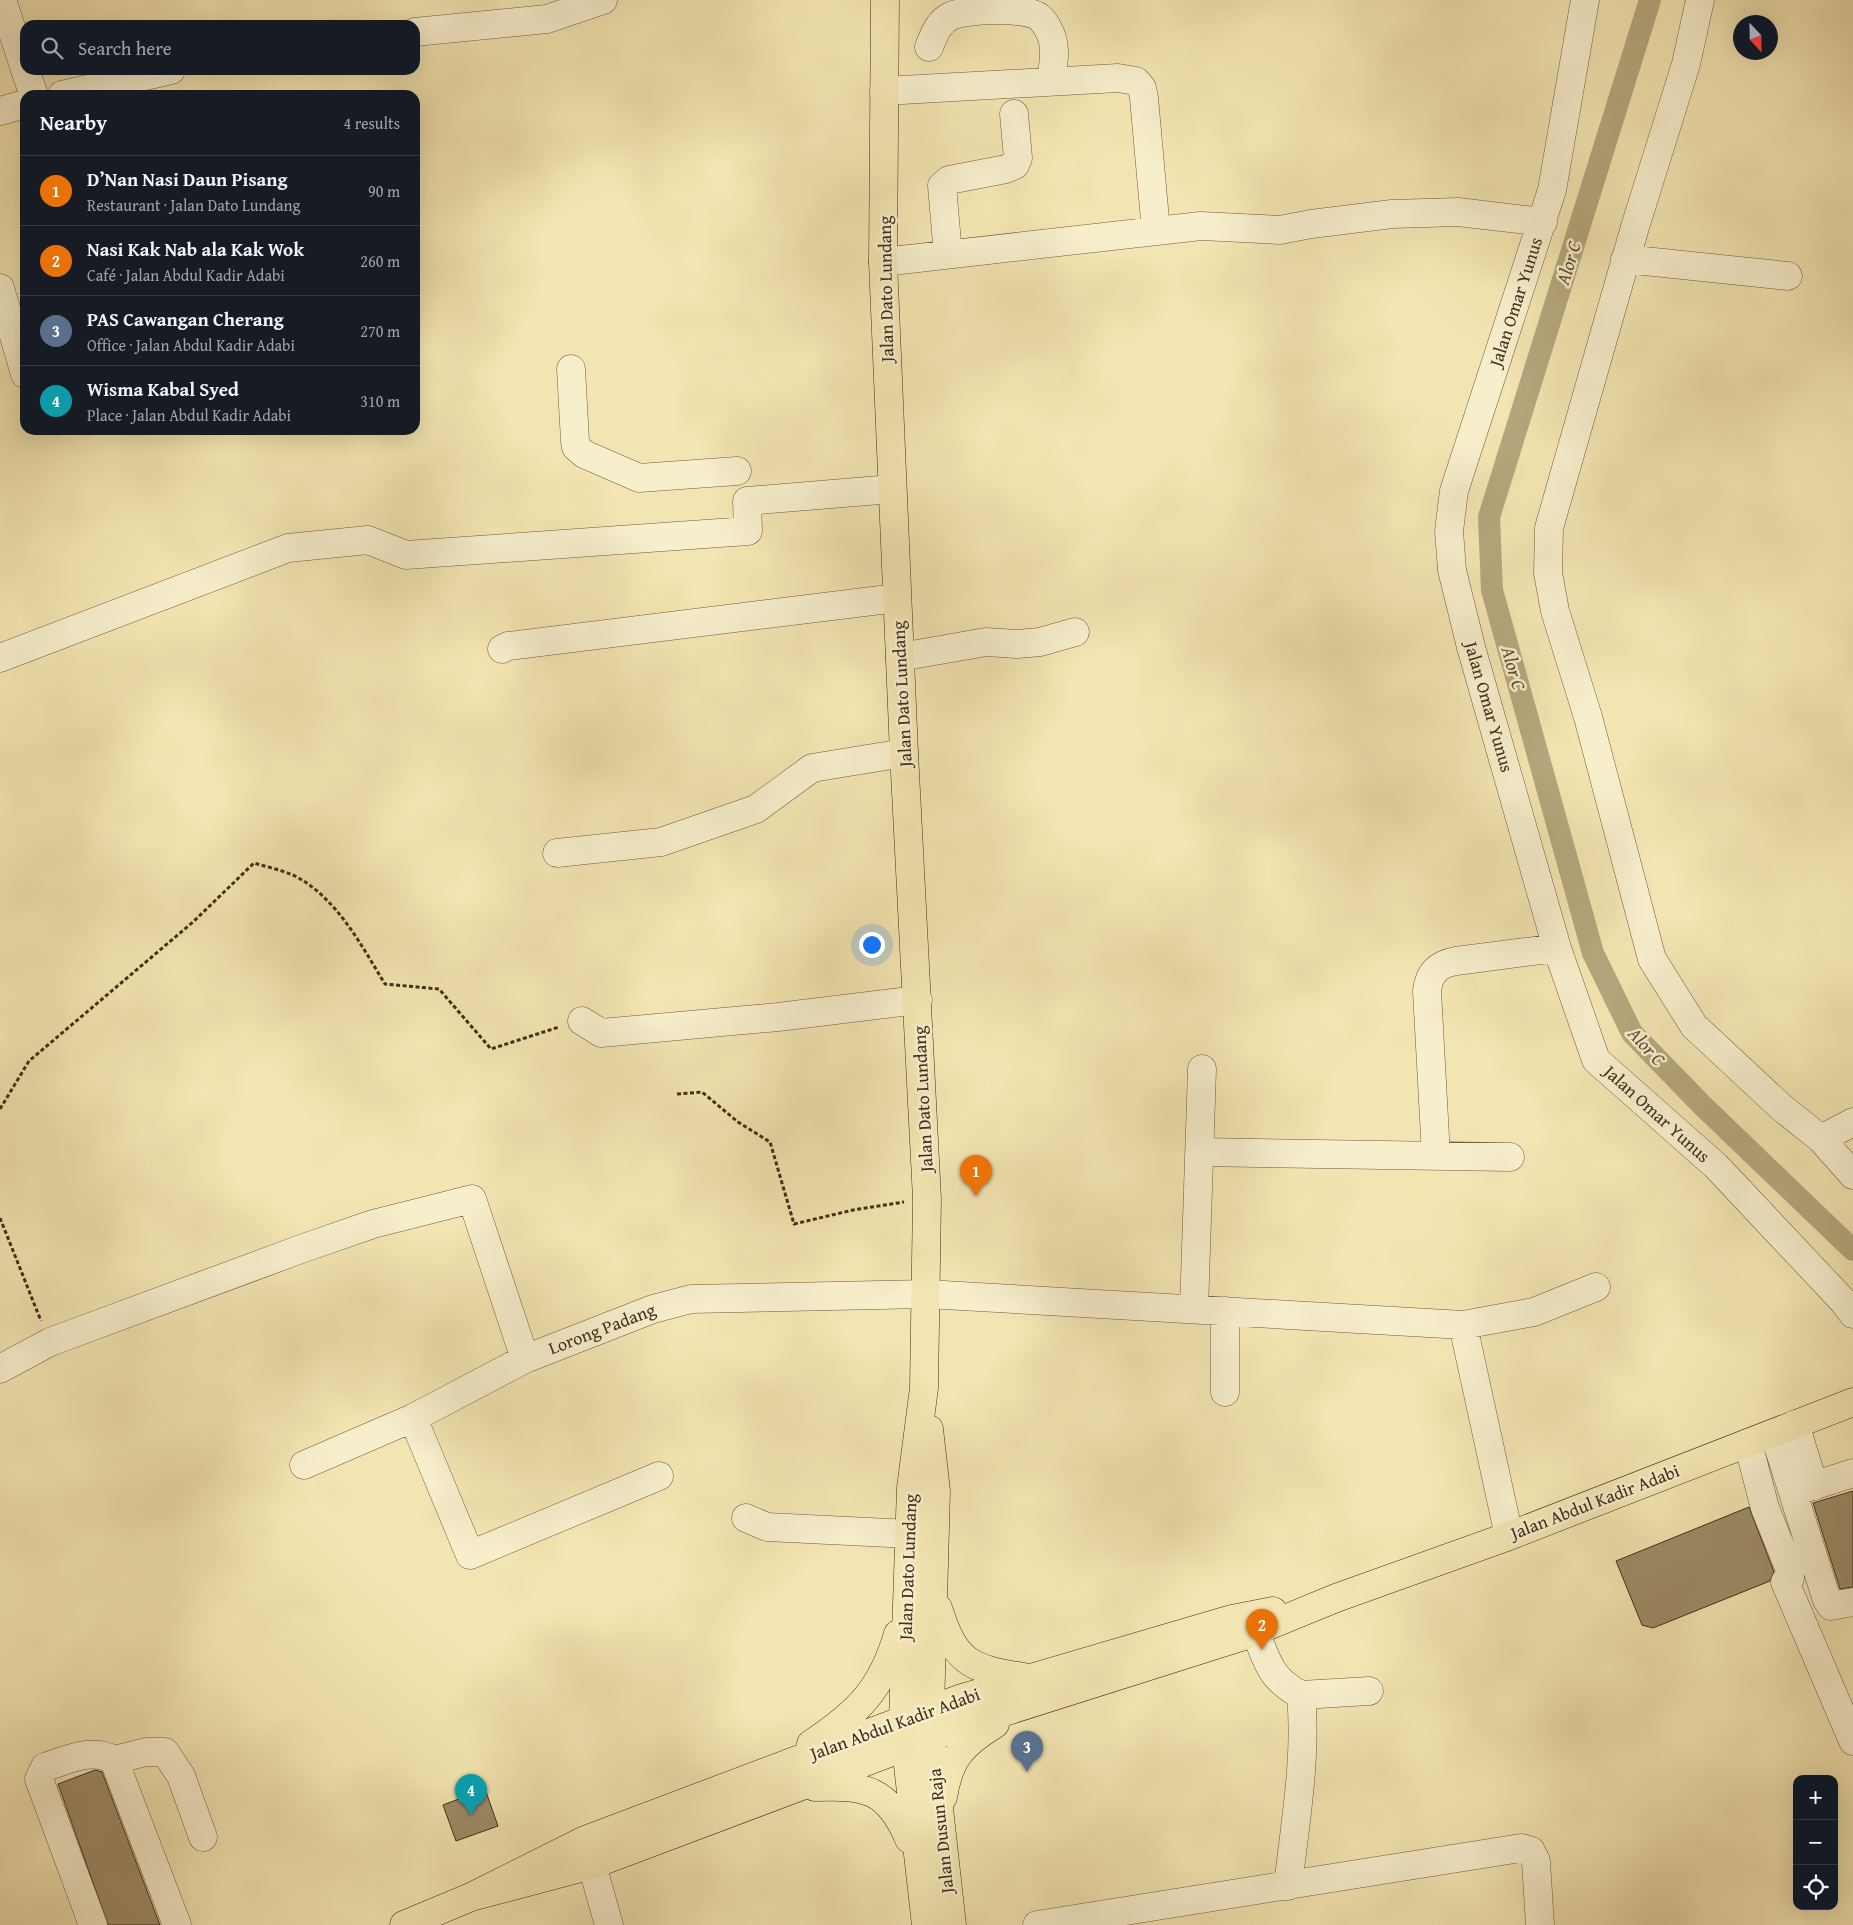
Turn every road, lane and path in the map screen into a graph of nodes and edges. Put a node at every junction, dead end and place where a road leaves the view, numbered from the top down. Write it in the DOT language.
graph roads {
  1 [pos="2,0"];
  2 [pos="603,0"];
  3 [pos="885,0"];
  4 [pos="1585,0"];
  5 [pos="1700,0"];
  6 [pos="544,9"];
  7 [pos="420,31"];
  8 [pos="929,47"];
  9 [pos="20,54"];
  10 [pos="27,75"];
  11 [pos="149,75"];
  12 [pos="1051,82"];
  13 [pos="32,90"];
  14 [pos="84,90"];
  15 [pos="884,91"];
  16 [pos="20,105"];
  17 [pos="0,110"];
  18 [pos="1014,114"];
  19 [pos="1543,222"];
  20 [pos="1156,231"];
  21 [pos="948,254"];
  22 [pos="1625,259"];
  23 [pos="883,262"];
  24 [pos="1788,276"];
  25 [pos="0,288"];
  26 [pos="20,357"];
  27 [pos="571,369"];
  28 [pos="737,471"];
  29 [pos="892,489"];
  30 [pos="897,598"];
  31 [pos="1075,632"];
  32 [pos="502,649"];
  33 [pos="900,657"];
  34 [pos="0,658"];
  35 [pos="904,752"];
  36 [pos="557,853"];
  37 [pos="1557,948"];
  38 [pos="918,1000"];
  39 [pos="582,1020"];
  40 [pos="1202,1069"];
  41 [pos="677,1094"];
  42 [pos="0,1109"];
  43 [pos="1853,1122"];
  44 [pos="1821,1139"];
  45 [pos="1200,1152"];
  46 [pos="1436,1156"];
  47 [pos="1510,1157"];
  48 [pos="1853,1175"];
  49 [pos="927,1199"];
  50 [pos="0,1218"];
  51 [pos="1596,1287"];
  52 [pos="926,1294"];
  53 [pos="1194,1310"];
  54 [pos="1225,1311"];
  55 [pos="1853,1314"];
  56 [pos="1463,1325"];
  57 [pos="50,1342"];
  58 [pos="524,1359"];
  59 [pos="0,1369"];
  60 [pos="924,1388"];
  61 [pos="1225,1392"];
  62 [pos="1853,1402"];
  63 [pos="413,1418"];
  64 [pos="1784,1428"];
  65 [pos="1748,1443"];
  66 [pos="304,1465"];
  67 [pos="1853,1473"];
  68 [pos="659,1476"];
  69 [pos="1804,1489"];
  70 [pos="746,1518"];
  71 [pos="910,1534"];
  72 [pos="1509,1536"];
  73 [pos="933,1592"];
  74 [pos="1336,1598"];
  75 [pos="1853,1602"];
  76 [pos="907,1605"];
  77 [pos="1255,1631"];
  78 [pos="1034,1690"];
  79 [pos="1369,1691"];
  80 [pos="1301,1694"];
  81 [pos="930,1710"];
  82 [pos="904,1734"];
  83 [pos="931,1737"];
  84 [pos="1853,1741"];
  85 [pos="114,1760"];
  86 [pos="772,1770"];
  87 [pos="796,1788"];
  88 [pos="940,1818"];
  89 [pos="203,1837"];
  90 [pos="918,1861"];
  91 [pos="592,1865"];
  92 [pos="1288,1886"];
  93 [pos="471,1897"];
  94 [pos="93,1925"];
  95 [pos="177,1925"];
  96 [pos="404,1925"];
  97 [pos="609,1925"];
  98 [pos="926,1925"];
  99 [pos="952,1925"];
  100 [pos="1038,1925"];
  101 [pos="1540,1925"];
  1 -- 9 [label="street"];
  2 -- 6 [label="street"];
  3 -- 15 [label="main road, Jalan Dato Lundang"];
  4 -- 19 [label="street, Jalan Omar Yunus"];
  5 -- 22 [label="street"];
  6 -- 7 [label="street"];
  8 -- 12 [label="street"];
  10 -- 13 [label="street"];
  11 -- 14 [label="street"];
  12 -- 15 [label="street"];
  12 -- 20 [label="street"];
  15 -- 23 [label="main road, Jalan Dato Lundang"];
  16 -- 17 [label="street"];
  18 -- 21 [label="street"];
  19 -- 20 [label="street"];
  19 -- 37 [label="street, Jalan Omar Yunus"];
  20 -- 21 [label="street"];
  21 -- 23 [label="street"];
  22 -- 24 [label="street"];
  22 -- 44 [label="street"];
  23 -- 29 [label="main road, Jalan Dato Lundang"];
  25 -- 26 [label="street"];
  27 -- 28 [label="street"];
  29 -- 30 [label="main road, Jalan Dato Lundang"];
  29 -- 34 [label="street"];
  30 -- 32 [label="street"];
  30 -- 33 [label="main road, Jalan Dato Lundang"];
  31 -- 33 [label="street"];
  33 -- 35 [label="main road, Jalan Dato Lundang"];
  35 -- 36 [label="street"];
  35 -- 38 [label="main road, Jalan Dato Lundang"];
  37 -- 46 [label="street"];
  37 -- 55 [label="street, Jalan Omar Yunus"];
  38 -- 39 [label="street"];
  38 -- 49 [label="main road, Jalan Dato Lundang"];
  39 -- 42 [label="path"];
  40 -- 45 [label="street"];
  41 -- 49 [label="path"];
  43 -- 44 [label="street"];
  44 -- 48 [label="street"];
  45 -- 46 [label="street"];
  45 -- 53 [label="street"];
  46 -- 47 [label="street"];
  49 -- 52 [label="main road, Jalan Dato Lundang"];
  50 -- 57 [label="path"];
  51 -- 56 [label="street, Lorong Padang"];
  52 -- 53 [label="street, Lorong Padang"];
  52 -- 58 [label="street, Lorong Padang"];
  52 -- 60 [label="main road, Jalan Dato Lundang"];
  53 -- 54 [label="street, Lorong Padang"];
  54 -- 56 [label="street, Lorong Padang"];
  54 -- 61 [label="street"];
  56 -- 72 [label="street"];
  57 -- 58 [label="street"];
  57 -- 59 [label="street"];
  58 -- 63 [label="street, Lorong Padang"];
  60 -- 71 [label="main road, Jalan Dato Lundang"];
  60 -- 73 [label="main road, Jalan Dato Lundang"];
  62 -- 64 [label="main road, Jalan Abdul Kadir Adabi"];
  63 -- 66 [label="street, Lorong Padang"];
  63 -- 68 [label="street"];
  64 -- 65 [label="main road, Jalan Abdul Kadir Adabi"];
  64 -- 69 [label="street"];
  65 -- 72 [label="main road, Jalan Abdul Kadir Adabi"];
  65 -- 84 [label="street"];
  67 -- 69 [label="street"];
  69 -- 75 [label="street"];
  70 -- 71 [label="street"];
  71 -- 76 [label="main road, Jalan Dato Lundang"];
  72 -- 74 [label="main road, Jalan Abdul Kadir Adabi"];
  73 -- 78 [label="main road"];
  73 -- 81 [label="main road, Jalan Dato Lundang"];
  74 -- 77 [label="main road, Jalan Abdul Kadir Adabi"];
  74 -- 78 [label="main road, Jalan Abdul Kadir Adabi"];
  76 -- 82 [label="main road, Jalan Dato Lundang"];
  76 -- 86 [label="main road"];
  77 -- 78 [label="main road, Jalan Abdul Kadir Adabi"];
  77 -- 80 [label="street"];
  78 -- 81 [label="main road, Jalan Abdul Kadir Adabi"];
  78 -- 83 [label="main road, Jalan Abdul Kadir Adabi"];
  78 -- 88 [label="main road"];
  79 -- 80 [label="street"];
  80 -- 92 [label="street"];
  81 -- 82 [label="main road, Jalan Abdul Kadir Adabi"];
  81 -- 83 [label="main road, Jalan Dato Lundang"];
  82 -- 83 [label="main road, Jalan Abdul Kadir Adabi"];
  82 -- 86 [label="main road, Jalan Abdul Kadir Adabi"];
  82 -- 87 [label="main road, Jalan Abdul Kadir Adabi"];
  82 -- 90 [label="main road, Jalan Dusun Raja"];
  83 -- 88 [label="main road, Jalan Dusun Raja"];
  85 -- 89 [label="street"];
  85 -- 94 [label="street"];
  85 -- 95 [label="street"];
  86 -- 93 [label="main road, Jalan Abdul Kadir Adabi"];
  87 -- 90 [label="main road"];
  87 -- 91 [label="main road, Jalan Abdul Kadir Adabi"];
  88 -- 99 [label="main road, Jalan Dusun Raja"];
  90 -- 98 [label="main road, Jalan Dusun Raja"];
  91 -- 93 [label="main road, Jalan Abdul Kadir Adabi"];
  91 -- 97 [label="street"];
  92 -- 100 [label="street"];
  92 -- 101 [label="street"];
  93 -- 96 [label="main road, Jalan Abdul Kadir Adabi"];
}
